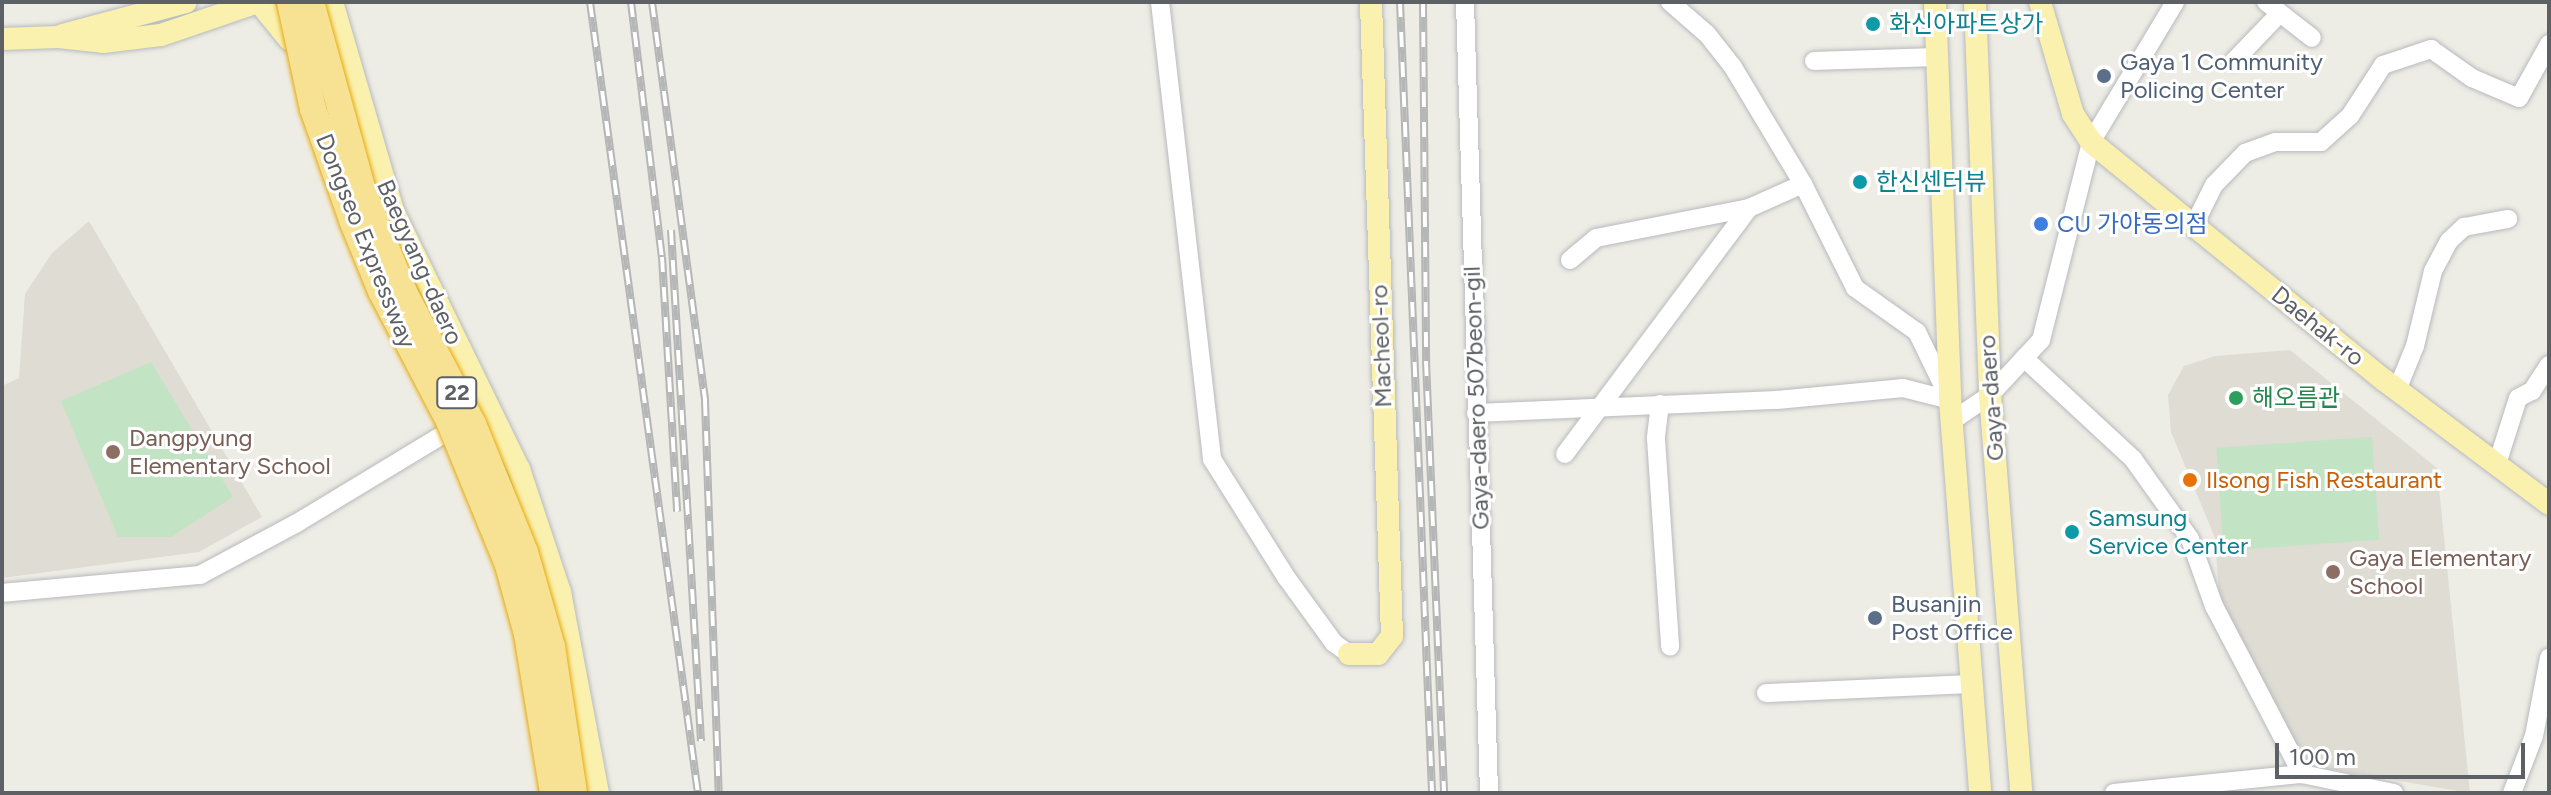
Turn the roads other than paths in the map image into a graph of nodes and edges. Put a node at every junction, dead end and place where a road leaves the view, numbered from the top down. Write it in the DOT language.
graph roads {
  1 [pos="186,2"];
  2 [pos="258,2"];
  3 [pos="282,2"];
  4 [pos="290,2"];
  5 [pos="311,2"];
  6 [pos="332,2"];
  7 [pos="1160,2"];
  8 [pos="1371,2"];
  9 [pos="1465,2"];
  10 [pos="1670,2"];
  11 [pos="1935,2"];
  12 [pos="1975,2"];
  13 [pos="2040,2"];
  14 [pos="2175,2"];
  15 [pos="2273,8"];
  16 [pos="58,37"];
  17 [pos="2312,38"];
  18 [pos="2,39"];
  19 [pos="289,39"];
  20 [pos="2549,44"];
  21 [pos="1936,57"];
  22 [pos="1814,61"];
  23 [pos="2234,61"];
  24 [pos="2091,142"];
  25 [pos="1803,184"];
  26 [pos="1749,208"];
  27 [pos="2508,219"];
  28 [pos="2194,225"];
  29 [pos="1570,260"];
  30 [pos="2024,358"];
  31 [pos="2549,365"];
  32 [pos="2397,390"];
  33 [pos="1990,395"];
  34 [pos="1660,404"];
  35 [pos="488,407"];
  36 [pos="1602,407"];
  37 [pos="1951,410"];
  38 [pos="1476,413"];
  39 [pos="445,433"];
  40 [pos="1565,454"];
  41 [pos="2497,464"];
  42 [pos="2549,504"];
  43 [pos="2,593"];
  44 [pos="1670,647"];
  45 [pos="1349,654"];
  46 [pos="2549,657"];
  47 [pos="1973,684"];
  48 [pos="1766,693"];
  49 [pos="2302,774"];
  50 [pos="2254,786"];
  51 [pos="2346,788"];
  52 [pos="541,793"];
  53 [pos="553,793"];
  54 [pos="574,793"];
  55 [pos="598,793"];
  56 [pos="1489,793"];
  57 [pos="1980,793"];
  58 [pos="2021,793"];
  59 [pos="2114,793"];
  60 [pos="2394,793"];
  61 [pos="2512,793"];
  1 -- 16 [label="main road"];
  2 -- 16 [label="main road"];
  2 -- 19 [label="main road"];
  3 -- 19 [label="main road"];
  4 -- 53 [label="highway, Dongseo Expressway / 22, bridge"];
  5 -- 54 [label="highway, Dongseo Expressway / 22, bridge"];
  6 -- 35 [label="main road, Baegyang-daero"];
  7 -- 45 [label="street"];
  8 -- 45 [label="main road, Macheol-ro"];
  9 -- 38 [label="street, Gaya-daero 507beon-gil"];
  10 -- 25 [label="street"];
  11 -- 21 [label="main road, Gaya-daero"];
  12 -- 33 [label="main road, Gaya-daero"];
  13 -- 24 [label="main road, Daehak-ro"];
  14 -- 24 [label="street"];
  15 -- 17 [label="street"];
  15 -- 23 [label="street"];
  16 -- 18 [label="main road"];
  19 -- 39 [label="main road"];
  20 -- 28 [label="street"];
  21 -- 22 [label="street"];
  21 -- 37 [label="main road, Gaya-daero"];
  24 -- 28 [label="main road, Daehak-ro"];
  24 -- 30 [label="street"];
  25 -- 26 [label="street"];
  25 -- 37 [label="street"];
  26 -- 29 [label="street"];
  26 -- 36 [label="street"];
  27 -- 32 [label="street"];
  28 -- 32 [label="main road, Daehak-ro"];
  30 -- 33 [label="street"];
  30 -- 49 [label="street"];
  31 -- 41 [label="street"];
  32 -- 41 [label="main road, Daehak-ro"];
  33 -- 37 [label="street"];
  33 -- 58 [label="main road, Gaya-daero"];
  34 -- 36 [label="street"];
  34 -- 37 [label="street"];
  34 -- 44 [label="street"];
  35 -- 39 [label="street"];
  35 -- 55 [label="main road, Baegyang-daero"];
  36 -- 38 [label="street"];
  36 -- 40 [label="street"];
  37 -- 47 [label="main road, Gaya-daero"];
  38 -- 56 [label="street, Gaya-daero 507beon-gil"];
  39 -- 43 [label="street"];
  39 -- 52 [label="main road"];
  41 -- 42 [label="main road, Daehak-ro"];
  46 -- 61 [label="street"];
  47 -- 48 [label="street"];
  47 -- 57 [label="main road, Gaya-daero"];
  49 -- 50 [label="street"];
  49 -- 51 [label="street"];
  50 -- 59 [label="street"];
  51 -- 60 [label="street"];
}
